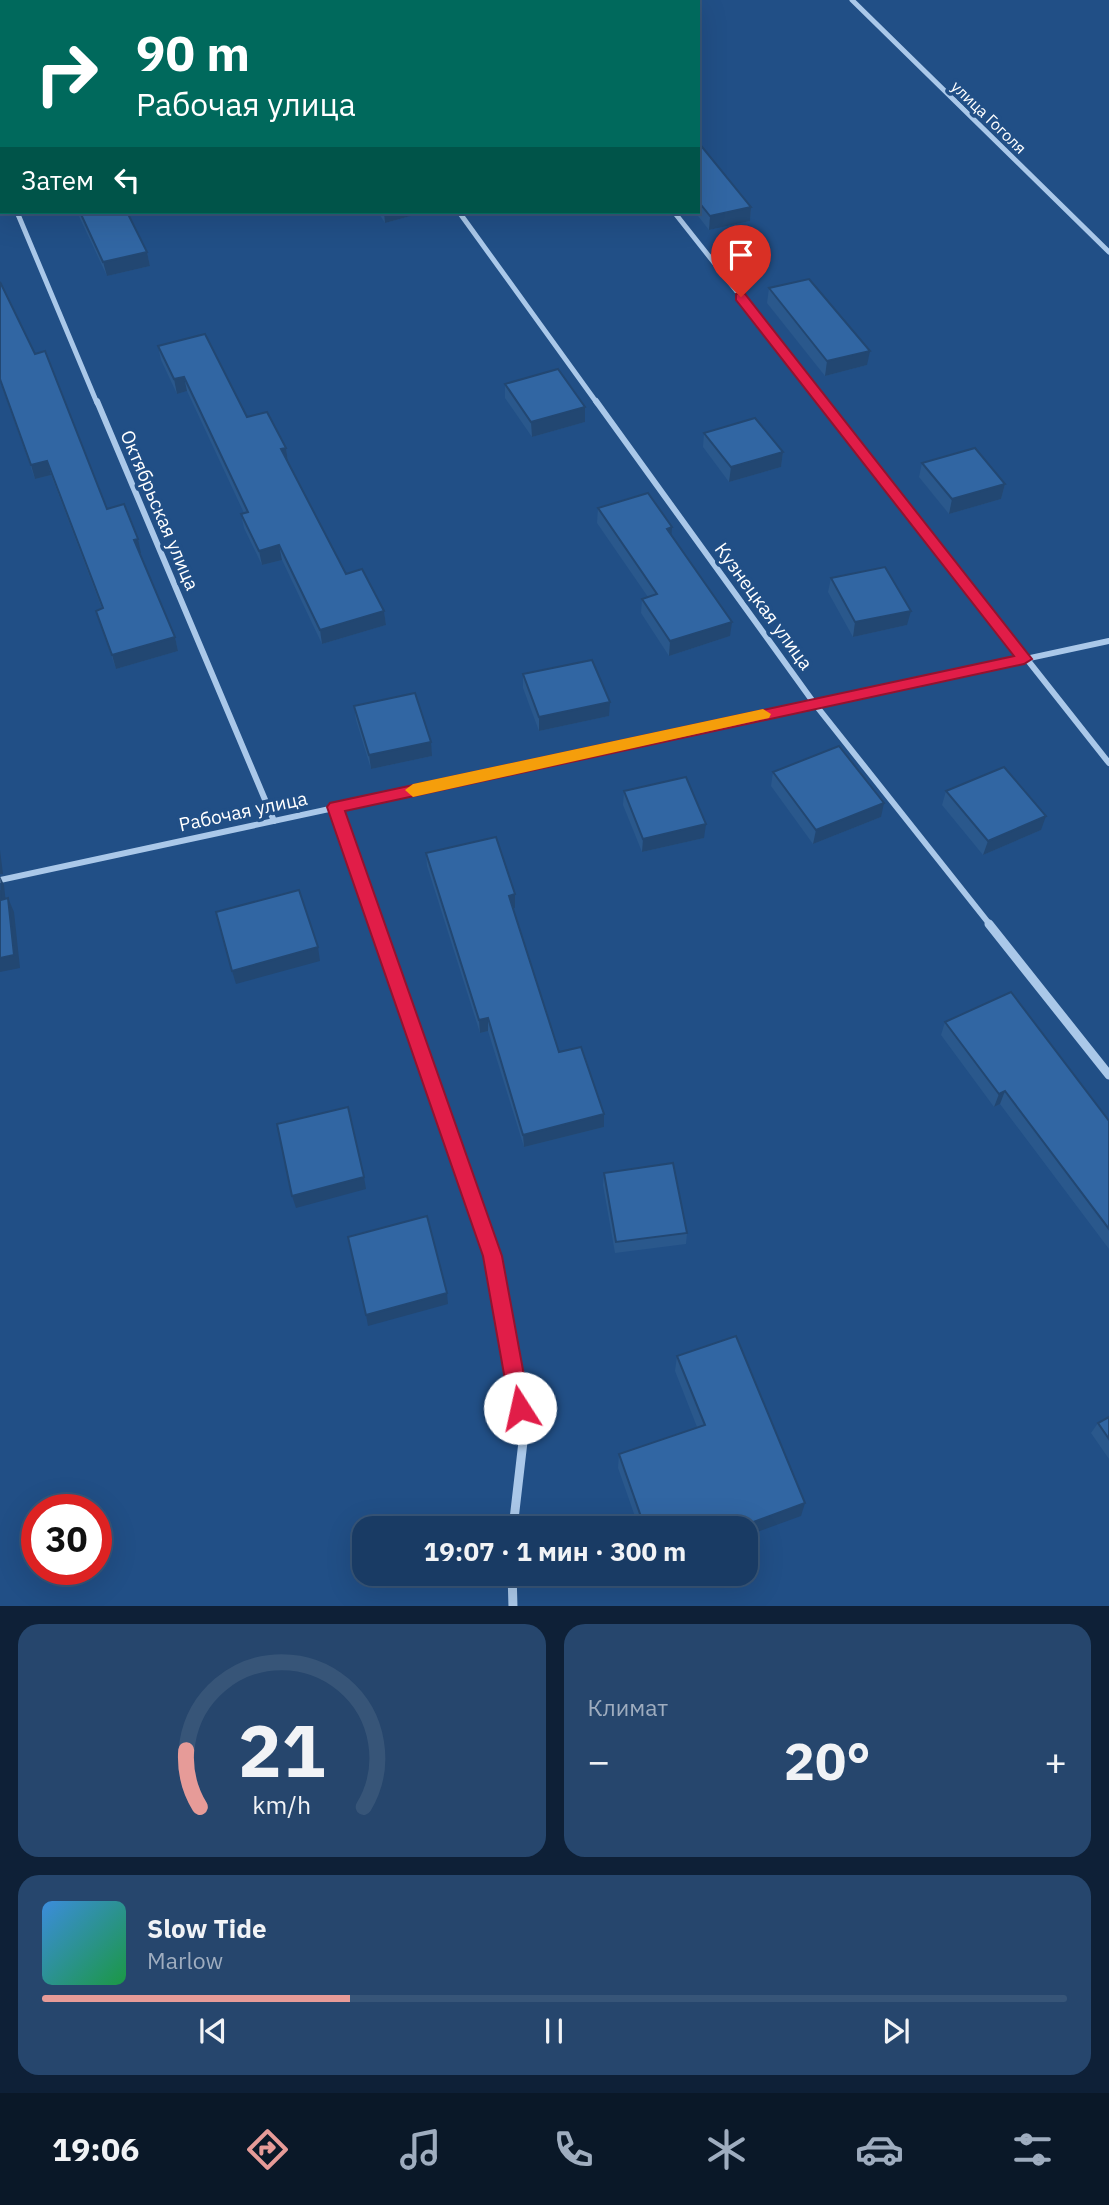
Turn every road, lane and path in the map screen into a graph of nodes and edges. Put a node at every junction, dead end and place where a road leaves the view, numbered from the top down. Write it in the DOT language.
graph roads {
  1 [pos="852,0"];
  2 [pos="18,214"];
  3 [pos="460,214"];
  4 [pos="676,214"];
  5 [pos="1109,252"];
  6 [pos="1109,641"];
  7 [pos="1024,659"];
  8 [pos="814,703"];
  9 [pos="1109,763"];
  10 [pos="335,807"];
  11 [pos="274,821"];
  12 [pos="0,880"];
  13 [pos="1109,1074"];
  14 [pos="514,1516"];
  15 [pos="512,1586"];
  16 [pos="513,1606"];
  1 -- 5 [label="street, улица Гоголя"];
  2 -- 11 [label="street, Октябрьская улица"];
  3 -- 8 [label="street, Кузнецкая улица"];
  4 -- 7 [label="street"];
  6 -- 7 [label="street, Рабочая улица"];
  7 -- 8 [label="street, Рабочая улица"];
  7 -- 9 [label="street"];
  8 -- 10 [label="street, Рабочая улица"];
  8 -- 13 [label="street, Кузнецкая улица"];
  10 -- 11 [label="street, Рабочая улица"];
  10 -- 14 [label="street"];
  11 -- 12 [label="street, Рабочая улица"];
  15 -- 16 [label="street"];
}
